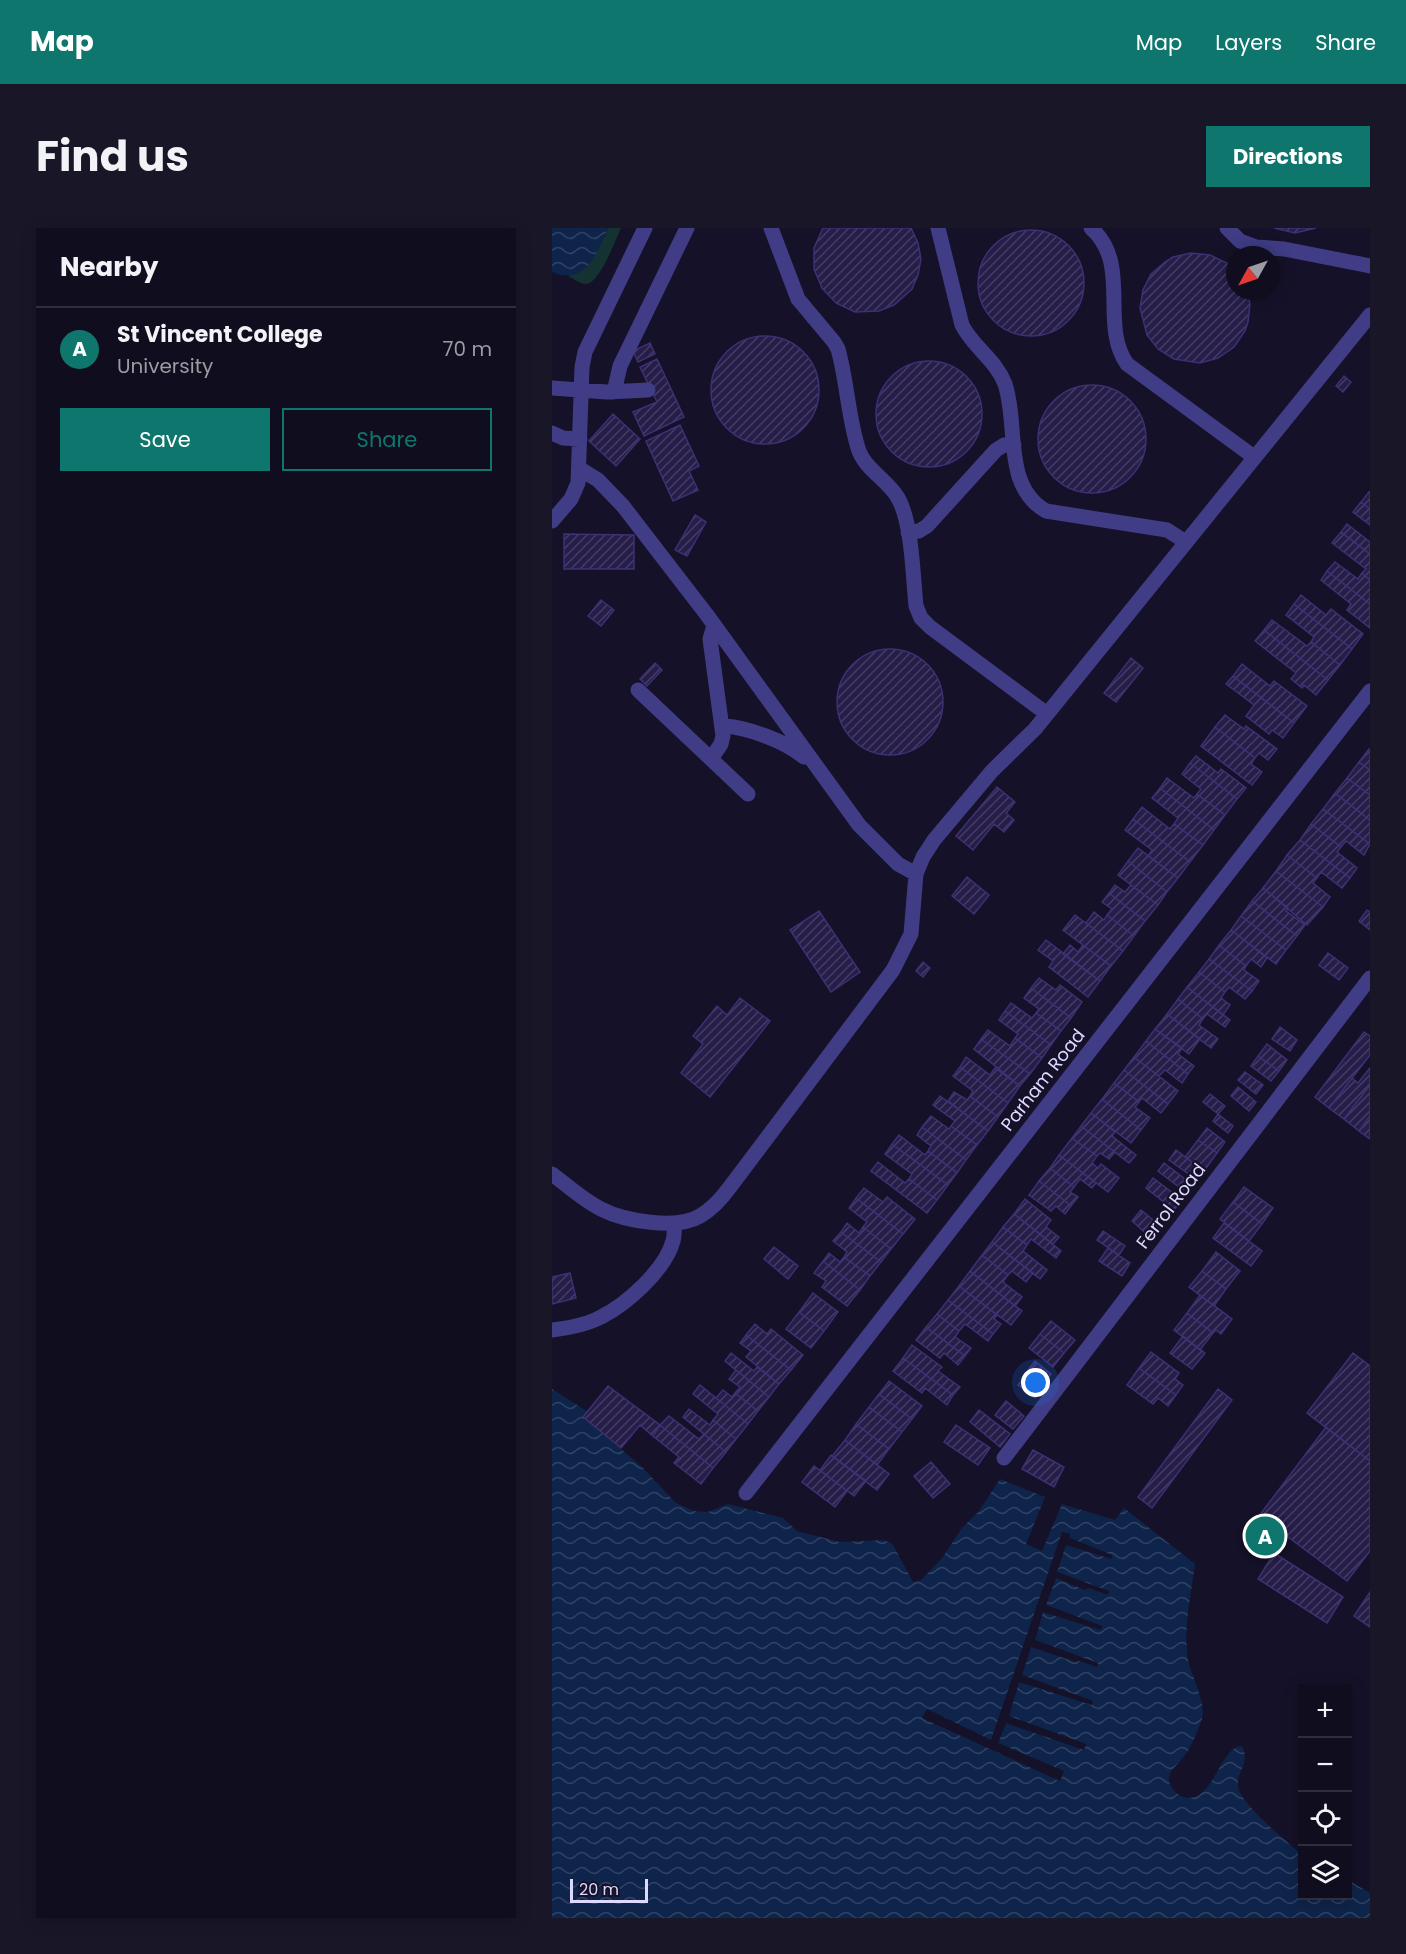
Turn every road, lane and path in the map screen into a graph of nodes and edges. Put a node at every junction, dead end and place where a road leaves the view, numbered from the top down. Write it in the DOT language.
graph roads {
  1 [pos="645,228"];
  2 [pos="687,228"];
  3 [pos="771,228"];
  4 [pos="938,228"];
  5 [pos="1091,228"];
  6 [pos="1227,228"];
  7 [pos="1370,266"];
  8 [pos="1370,315"];
  9 [pos="552,388"];
  10 [pos="648,390"];
  11 [pos="582,391"];
  12 [pos="614,392"];
  13 [pos="552,432"];
  14 [pos="580,439"];
  15 [pos="1014,445"];
  16 [pos="1254,458"];
  17 [pos="580,469"];
  18 [pos="552,521"];
  19 [pos="908,532"];
  20 [pos="1186,542"];
  21 [pos="714,625"];
  22 [pos="638,690"];
  23 [pos="1370,691"];
  24 [pos="1047,714"];
  25 [pos="723,726"];
  26 [pos="711,759"];
  27 [pos="817,769"];
  28 [pos="748,794"];
  29 [pos="916,874"];
  30 [pos="1370,978"];
  31 [pos="552,1174"];
  32 [pos="674,1223"];
  33 [pos="552,1330"];
  34 [pos="1004,1458"];
  35 [pos="746,1493"];
  1 -- 11 [label="street"];
  2 -- 12 [label="street"];
  3 -- 19 [label="street"];
  4 -- 15 [label="street"];
  5 -- 16 [label="street"];
  6 -- 7 [label="street"];
  8 -- 16 [label="street"];
  9 -- 11 [label="street"];
  10 -- 12 [label="street"];
  11 -- 12 [label="street"];
  11 -- 14 [label="street"];
  13 -- 14 [label="street"];
  14 -- 17 [label="street"];
  15 -- 19 [label="street"];
  15 -- 20 [label="street"];
  16 -- 20 [label="street"];
  17 -- 18 [label="street"];
  17 -- 21 [label="street"];
  19 -- 24 [label="street"];
  20 -- 24 [label="street"];
  21 -- 25 [label="street"];
  21 -- 27 [label="street"];
  22 -- 26 [label="street"];
  23 -- 35 [label="street, Parham Road"];
  24 -- 29 [label="street"];
  25 -- 26 [label="street"];
  25 -- 27 [label="street"];
  26 -- 28 [label="street"];
  27 -- 29 [label="street"];
  29 -- 32 [label="street"];
  30 -- 34 [label="street, Ferrol Road"];
  31 -- 32 [label="street"];
  32 -- 33 [label="street"];
}
